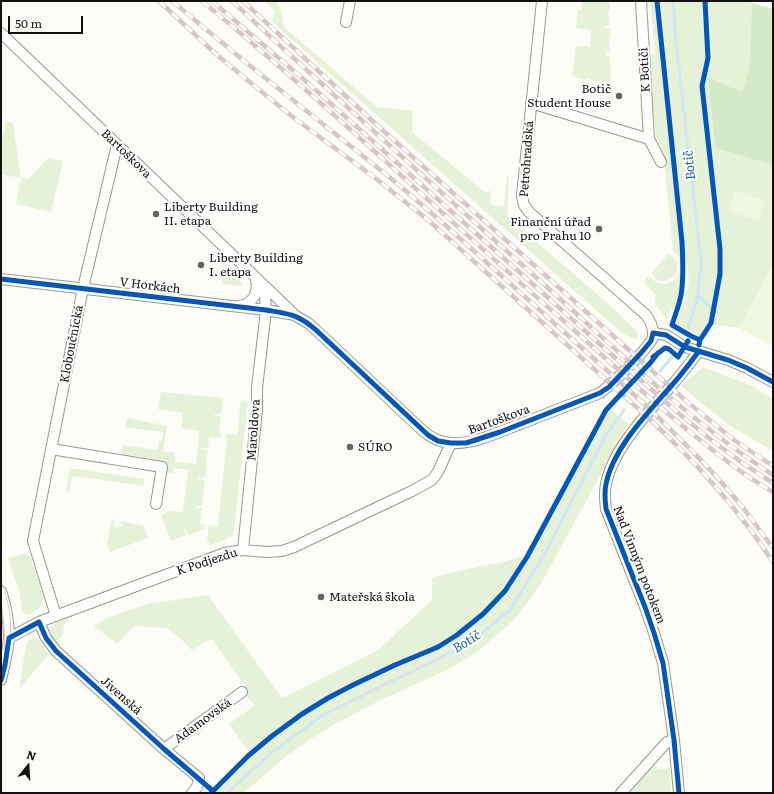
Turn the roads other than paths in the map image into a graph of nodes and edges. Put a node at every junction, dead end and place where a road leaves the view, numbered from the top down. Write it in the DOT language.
graph roads {
  1 [pos="350,1"];
  2 [pos="542,1"];
  3 [pos="641,1"];
  4 [pos="346,22"];
  5 [pos="1,33"];
  6 [pos="532,103"];
  7 [pos="649,139"];
  8 [pos="117,145"];
  9 [pos="661,162"];
  10 [pos="252,274"];
  11 [pos="1,279"];
  12 [pos="83,288"];
  13 [pos="236,306"];
  14 [pos="266,310"];
  15 [pos="296,316"];
  16 [pos="653,333"];
  17 [pos="699,351"];
  18 [pos="773,382"];
  19 [pos="451,443"];
  20 [pos="51,450"];
  21 [pos="156,504"];
  22 [pos="243,550"];
  23 [pos="1,591"];
  24 [pos="56,616"];
  25 [pos="39,622"];
  26 [pos="9,638"];
  27 [pos="1,680"];
  28 [pos="242,692"];
  29 [pos="674,740"];
  30 [pos="164,749"];
  31 [pos="192,793"];
  32 [pos="621,793"];
  33 [pos="679,793"];
  1 -- 4 [label="street"];
  2 -- 6 [label="street, Petrohradská"];
  3 -- 7 [label="street, K Botiči"];
  5 -- 8 [label="street, Bartoškova"];
  6 -- 7 [label="street"];
  6 -- 16 [label="street, Petrohradská"];
  7 -- 9 [label="street, K Botiči"];
  8 -- 10 [label="street, Bartoškova"];
  8 -- 12 [label="street, Kloboučnická"];
  10 -- 13 [label="street"];
  10 -- 14 [label="street, Bartoškova"];
  10 -- 15 [label="street, Bartoškova"];
  11 -- 12 [label="street, V Horkách"];
  12 -- 13 [label="street, V Horkách"];
  12 -- 20 [label="street, Kloboučnická"];
  13 -- 14 [label="street, V Horkách"];
  14 -- 15 [label="street, V Horkách"];
  14 -- 22 [label="street, Maroldova"];
  15 -- 19 [label="street, Bartoškova"];
  16 -- 17 [label="street"];
  16 -- 19 [label="street, Bartoškova"];
  17 -- 18 [label="street"];
  17 -- 29 [label="street, Nad Vinným potokem"];
  19 -- 22 [label="street, K Podjezdu"];
  20 -- 21 [label="street"];
  20 -- 24 [label="street, Kloboučnická"];
  22 -- 24 [label="street, K Podjezdu"];
  23 -- 26 [label="street"];
  24 -- 25 [label="street, K Podjezdu"];
  25 -- 26 [label="street, K Podjezdu"];
  25 -- 30 [label="street, Jivenská"];
  26 -- 27 [label="street"];
  28 -- 30 [label="street, Adamovská"];
  29 -- 32 [label="street"];
  29 -- 33 [label="street, Nad Vinným potokem"];
  30 -- 31 [label="street, Jivenská"];
}
